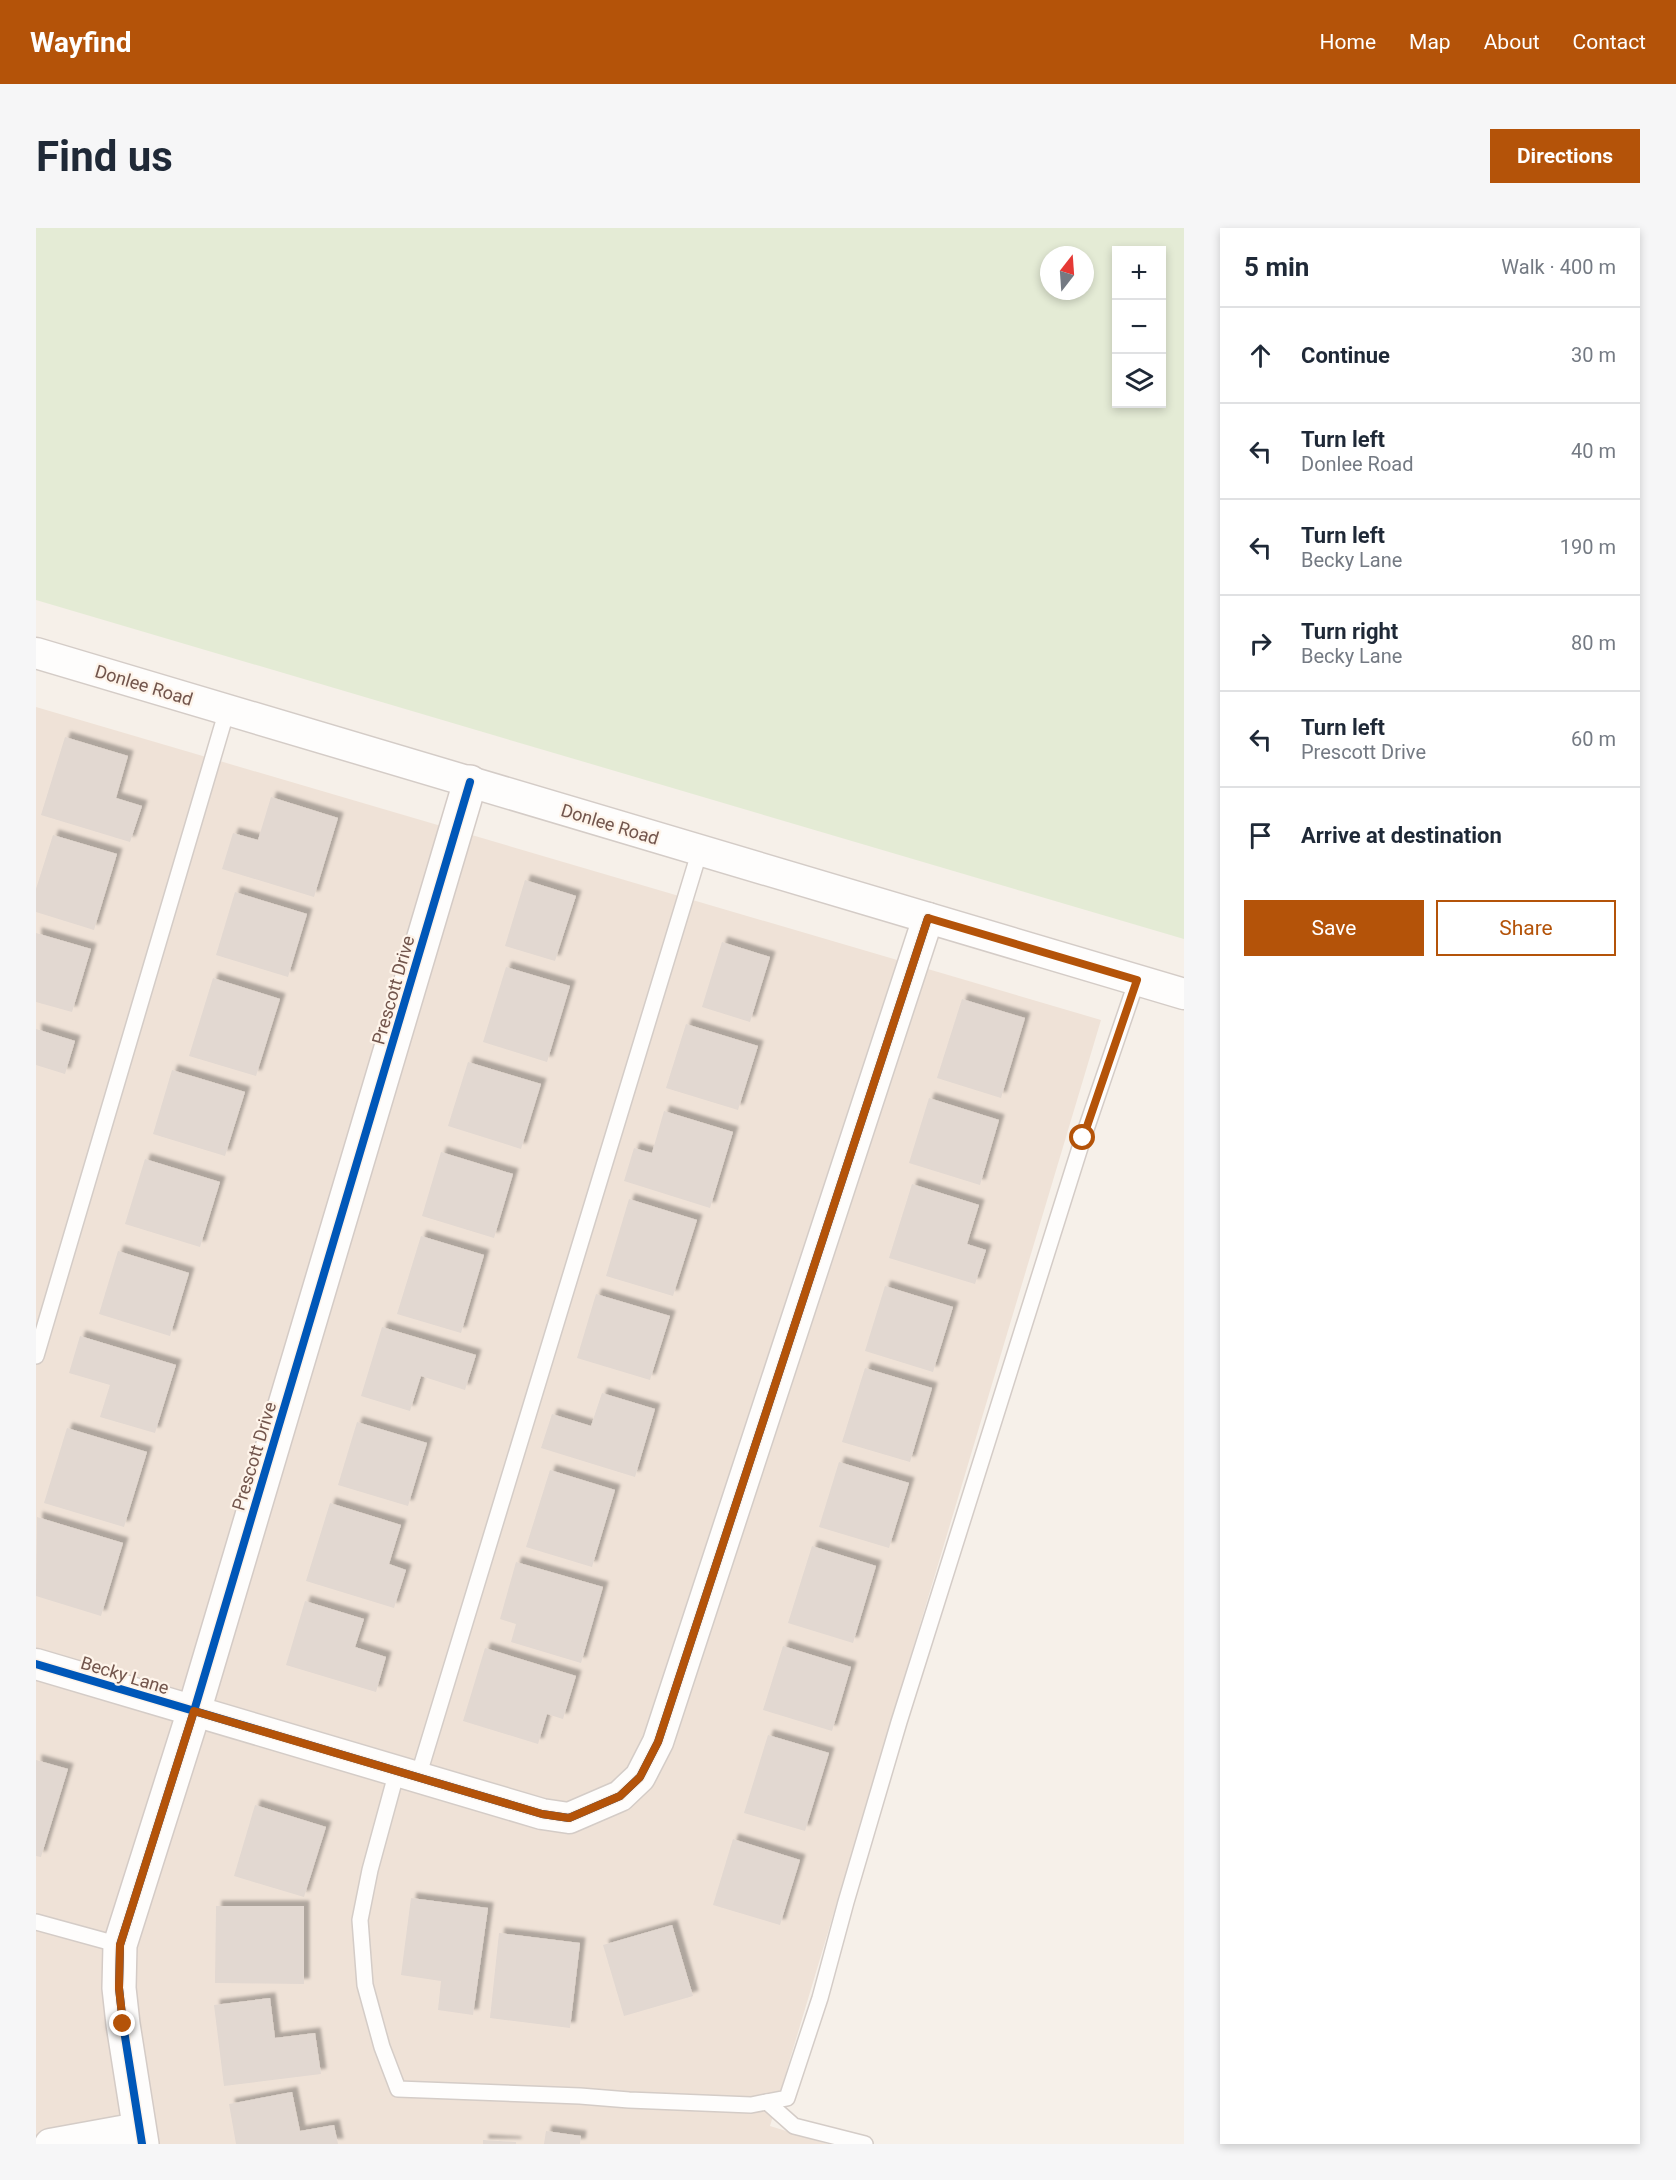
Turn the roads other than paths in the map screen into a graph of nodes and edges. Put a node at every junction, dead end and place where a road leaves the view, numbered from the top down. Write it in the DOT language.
graph roads {
  1 [pos="36,653"];
  2 [pos="227,710"];
  3 [pos="470,782"];
  4 [pos="699,850"];
  5 [pos="928,918"];
  6 [pos="1137,980"];
  7 [pos="1184,994"];
  8 [pos="36,1356"];
  9 [pos="36,1664"];
  10 [pos="194,1711"];
  11 [pos="407,1774"];
  12 [pos="36,1922"];
  13 [pos="120,1945"];
  14 [pos="767,2102"];
  15 [pos="140,2136"];
  16 [pos="50,2144"];
  17 [pos="865,2144"];
  1 -- 2 [label="street, Donlee Road"];
  2 -- 3 [label="street, Donlee Road"];
  2 -- 8 [label="lane"];
  3 -- 4 [label="street, Donlee Road"];
  3 -- 10 [label="street, Prescott Drive"];
  4 -- 5 [label="street, Donlee Road"];
  4 -- 11 [label="lane"];
  5 -- 6 [label="street, Donlee Road"];
  5 -- 11 [label="street, Becky Lane"];
  6 -- 7 [label="street, Donlee Road"];
  6 -- 14 [label="lane"];
  9 -- 10 [label="street, Becky Lane"];
  10 -- 11 [label="street, Becky Lane"];
  10 -- 13 [label="street, Prescott Drive"];
  11 -- 14 [label="lane"];
  12 -- 13 [label="lane"];
  13 -- 15 [label="street, Prescott Drive"];
  14 -- 17 [label="lane"];
  15 -- 16 [label="street"];
}
